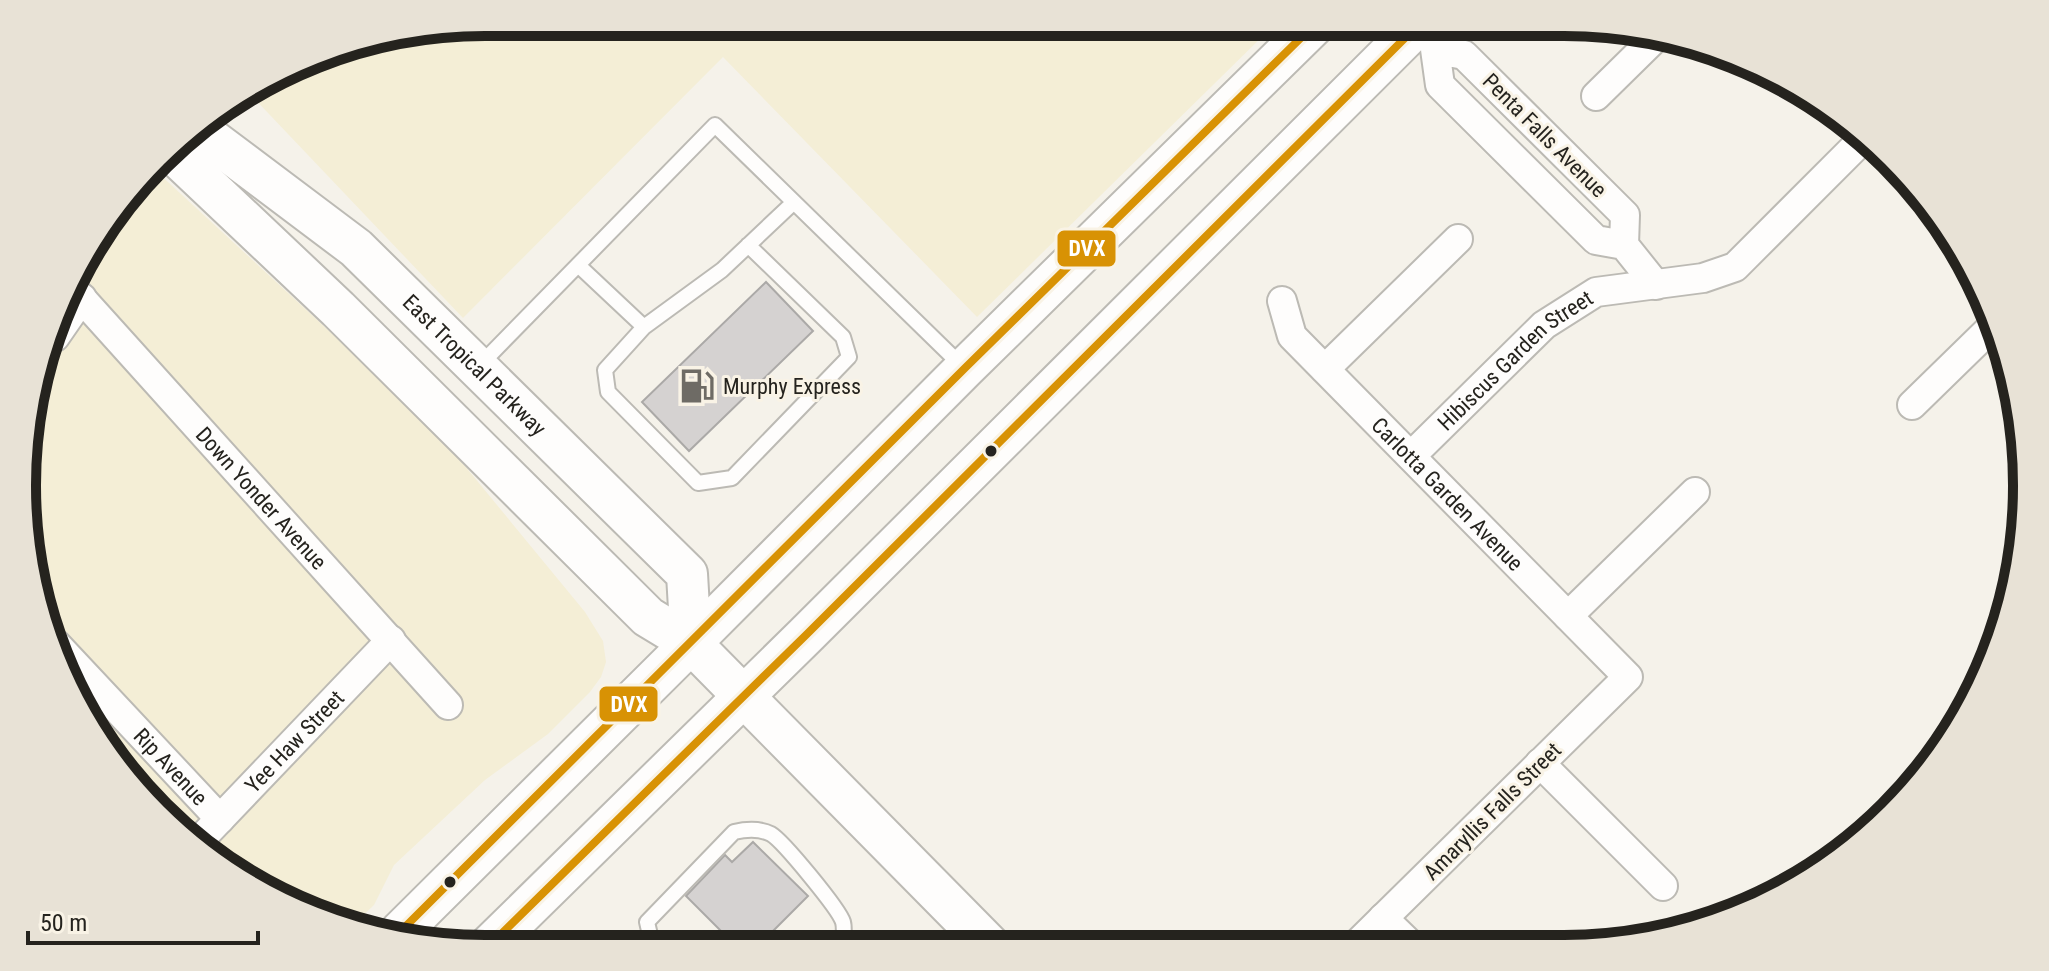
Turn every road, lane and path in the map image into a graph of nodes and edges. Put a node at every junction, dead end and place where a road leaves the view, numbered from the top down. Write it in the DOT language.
graph roads {
  1 [pos="1303,36"];
  2 [pos="1421,36"];
  3 [pos="1424,36"];
  4 [pos="1427,36"];
  5 [pos="1648,45"];
  6 [pos="1596,96"];
  7 [pos="205,135"];
  8 [pos="1857,145"];
  9 [pos="178,158"];
  10 [pos="794,202"];
  11 [pos="1458,239"];
  12 [pos="748,245"];
  13 [pos="1624,245"];
  14 [pos="578,265"];
  15 [pos="1656,285"];
  16 [pos="78,294"];
  17 [pos="1282,301"];
  18 [pos="644,327"];
  19 [pos="1986,333"];
  20 [pos="477,368"];
  21 [pos="965,368"];
  22 [pos="1325,369"];
  23 [pos="1912,405"];
  24 [pos="1411,456"];
  25 [pos="1695,492"];
  26 [pos="1568,616"];
  27 [pos="391,640"];
  28 [pos="691,643"];
  29 [pos="71,660"];
  30 [pos="1628,677"];
  31 [pos="744,696"];
  32 [pos="448,705"];
  33 [pos="1540,763"];
  34 [pos="220,819"];
  35 [pos="204,836"];
  36 [pos="1663,886"];
  37 [pos="1383,918"];
  38 [pos="405,927"];
  39 [pos="500,935"];
  40 [pos="650,935"];
  41 [pos="843,935"];
  42 [pos="979,935"];
  43 [pos="1366,935"];
  44 [pos="1401,935"];
  1 -- 21 [label="main road"];
  2 -- 31 [label="main road"];
  3 -- 13 [label="street, Penta Falls Avenue"];
  4 -- 13 [label="street, Penta Falls Avenue"];
  5 -- 6 [label="street"];
  7 -- 20 [label="main road, East Tropical Parkway"];
  8 -- 15 [label="street, Hibiscus Garden Street"];
  9 -- 28 [label="main road"];
  10 -- 12 [label="lane"];
  10 -- 14 [label="lane"];
  10 -- 21 [label="lane"];
  11 -- 22 [label="street"];
  12 -- 18 [label="lane"];
  12 -- 18 [label="lane"];
  13 -- 15 [label="street, Penta Falls Avenue"];
  14 -- 18 [label="lane"];
  14 -- 20 [label="lane"];
  15 -- 24 [label="street, Hibiscus Garden Street"];
  16 -- 27 [label="street, Down Yonder Avenue"];
  17 -- 22 [label="street, Carlotta Garden Avenue"];
  19 -- 23 [label="street"];
  20 -- 28 [label="main road, East Tropical Parkway"];
  21 -- 28 [label="main road"];
  22 -- 24 [label="street, Carlotta Garden Avenue"];
  24 -- 26 [label="street, Carlotta Garden Avenue"];
  25 -- 26 [label="street"];
  26 -- 30 [label="street, Carlotta Garden Avenue"];
  27 -- 32 [label="street, Down Yonder Avenue"];
  27 -- 34 [label="street, Yee Haw Street"];
  28 -- 31 [label="main road"];
  28 -- 38 [label="main road"];
  29 -- 34 [label="street, Rip Avenue"];
  30 -- 33 [label="street, Amaryllis Falls Street"];
  31 -- 39 [label="main road"];
  31 -- 42 [label="main road"];
  33 -- 36 [label="street"];
  33 -- 37 [label="street, Amaryllis Falls Street"];
  34 -- 35 [label="street, Yee Haw Street"];
  37 -- 43 [label="street, Amaryllis Falls Street"];
  37 -- 44 [label="street"];
  40 -- 41 [label="lane"];
}
